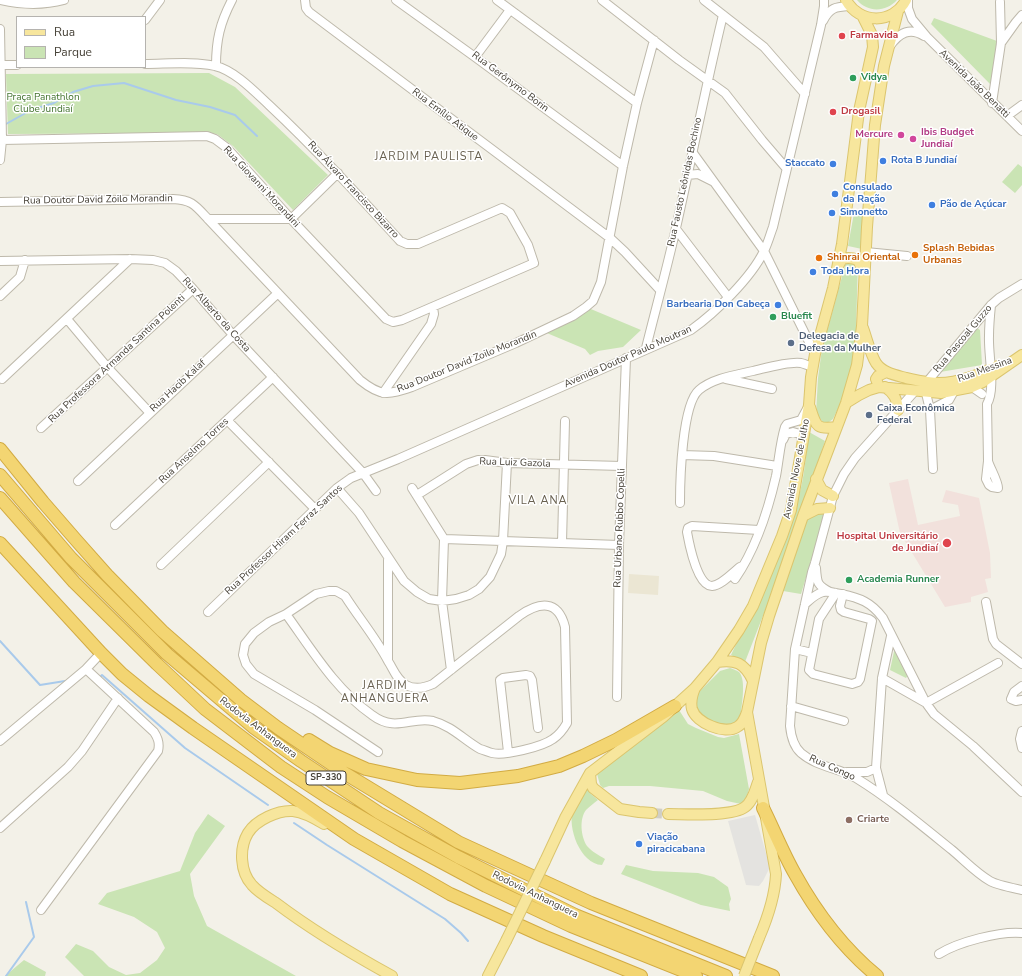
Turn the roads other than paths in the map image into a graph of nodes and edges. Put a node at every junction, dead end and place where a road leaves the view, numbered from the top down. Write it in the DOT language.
graph roads {
  1 [pos="0,0"];
  2 [pos="64,0"];
  3 [pos="160,0"];
  4 [pos="232,0"];
  5 [pos="305,0"];
  6 [pos="396,0"];
  7 [pos="497,0"];
  8 [pos="602,0"];
  9 [pos="704,0"];
  10 [pos="824,0"];
  11 [pos="907,0"];
  12 [pos="1000,2"];
  13 [pos="848,3"];
  14 [pos="510,10"];
  15 [pos="898,11"];
  16 [pos="723,15"];
  17 [pos="1022,15"];
  18 [pos="864,17"];
  19 [pos="146,19"];
  20 [pos="821,25"];
  21 [pos="0,29"];
  22 [pos="926,37"];
  23 [pos="654,40"];
  24 [pos="1001,43"];
  25 [pos="889,47"];
  26 [pos="475,57"];
  27 [pos="146,64"];
  28 [pos="1,65"];
  29 [pos="16,65"];
  30 [pos="216,66"];
  31 [pos="707,80"];
  32 [pos="805,94"];
  33 [pos="637,103"];
  34 [pos="992,103"];
  35 [pos="1022,105"];
  36 [pos="1007,116"];
  37 [pos="1022,131"];
  38 [pos="2,140"];
  39 [pos="693,153"];
  40 [pos="0,156"];
  41 [pos="623,166"];
  42 [pos="786,168"];
  43 [pos="338,173"];
  44 [pos="687,176"];
  45 [pos="716,183"];
  46 [pos="0,202"];
  47 [pos="208,219"];
  48 [pos="291,219"];
  49 [pos="676,229"];
  50 [pos="610,238"];
  51 [pos="764,250"];
  52 [pos="866,252"];
  53 [pos="907,256"];
  54 [pos="130,259"];
  55 [pos="25,260"];
  56 [pos="0,261"];
  57 [pos="838,266"];
  58 [pos="864,277"];
  59 [pos="1022,284"];
  60 [pos="193,289"];
  61 [pos="660,290"];
  62 [pos="278,293"];
  63 [pos="0,296"];
  64 [pos="728,297"];
  65 [pos="992,305"];
  66 [pos="433,307"];
  67 [pos="67,319"];
  68 [pos="976,322"];
  69 [pos="862,326"];
  70 [pos="233,335"];
  71 [pos="988,336"];
  72 [pos="646,348"];
  73 [pos="815,354"];
  74 [pos="1020,357"];
  75 [pos="626,358"];
  76 [pos="813,367"];
  77 [pos="108,368"];
  78 [pos="886,372"];
  79 [pos="990,373"];
  80 [pos="273,377"];
  81 [pos="724,378"];
  82 [pos="2,379"];
  83 [pos="927,382"];
  84 [pos="882,387"];
  85 [pos="972,388"];
  86 [pos="772,389"];
  87 [pos="990,390"];
  88 [pos="915,391"];
  89 [pos="954,391"];
  90 [pos="926,392"];
  91 [pos="383,393"];
  92 [pos="982,394"];
  93 [pos="846,403"];
  94 [pos="987,404"];
  95 [pos="809,405"];
  96 [pos="898,410"];
  97 [pos="930,410"];
  98 [pos="150,412"];
  99 [pos="227,420"];
  100 [pos="565,421"];
  101 [pos="837,427"];
  102 [pos="41,428"];
  103 [pos="781,442"];
  104 [pos="803,442"];
  105 [pos="0,449"];
  106 [pos="682,455"];
  107 [pos="988,461"];
  108 [pos="269,462"];
  109 [pos="507,463"];
  110 [pos="564,464"];
  111 [pos="622,466"];
  112 [pos="777,466"];
  113 [pos="933,469"];
  114 [pos="363,473"];
  115 [pos="0,475"];
  116 [pos="816,479"];
  117 [pos="78,481"];
  118 [pos="337,488"];
  119 [pos="376,492"];
  120 [pos="833,496"];
  121 [pos="0,498"];
  122 [pos="680,503"];
  123 [pos="314,508"];
  124 [pos="830,508"];
  125 [pos="803,516"];
  126 [pos="115,525"];
  127 [pos="759,530"];
  128 [pos="444,539"];
  129 [pos="503,541"];
  130 [pos="0,543"];
  131 [pos="562,543"];
  132 [pos="619,545"];
  133 [pos="388,560"];
  134 [pos="161,564"];
  135 [pos="746,564"];
  136 [pos="815,564"];
  137 [pos="735,579"];
  138 [pos="837,593"];
  139 [pos="442,601"];
  140 [pos="986,602"];
  141 [pos="804,604"];
  142 [pos="208,612"];
  143 [pos="286,614"];
  144 [pos="891,636"];
  145 [pos="795,649"];
  146 [pos="812,652"];
  147 [pos="101,654"];
  148 [pos="388,661"];
  149 [pos="717,662"];
  150 [pos="998,663"];
  151 [pos="1022,664"];
  152 [pos="86,669"];
  153 [pos="206,670"];
  154 [pos="451,670"];
  155 [pos="882,678"];
  156 [pos="753,680"];
  157 [pos="1022,686"];
  158 [pos="695,688"];
  159 [pos="617,697"];
  160 [pos="118,698"];
  161 [pos="1022,700"];
  162 [pos="926,703"];
  163 [pos="675,706"];
  164 [pos="791,706"];
  165 [pos="748,712"];
  166 [pos="844,721"];
  167 [pos="538,728"];
  168 [pos="1022,731"];
  169 [pos="0,741"];
  170 [pos="1022,748"];
  171 [pos="378,752"];
  172 [pos="508,752"];
  173 [pos="876,768"];
  174 [pos="842,771"];
  175 [pos="590,773"];
  176 [pos="759,780"];
  177 [pos="1022,792"];
  178 [pos="883,795"];
  179 [pos="764,808"];
  180 [pos="652,813"];
  181 [pos="668,814"];
  182 [pos="0,828"];
  183 [pos="354,839"];
  184 [pos="1022,890"];
  185 [pos="41,910"];
  186 [pos="1022,933"];
  187 [pos="939,954"];
  188 [pos="392,976"];
  189 [pos="488,976"];
  190 [pos="640,976"];
  191 [pos="696,976"];
  192 [pos="726,976"];
  193 [pos="744,976"];
  194 [pos="773,976"];
  195 [pos="876,976"];
  1 -- 2 [label="street"];
  3 -- 19 [label="street"];
  4 -- 30 [label="street"];
  5 -- 50 [label="street, Rua Emílio Atique"];
  6 -- 26 [label="street, Rua Gerônymo Borin"];
  7 -- 14 [label="street"];
  8 -- 23 [label="street"];
  9 -- 16 [label="street"];
  10 -- 20 [label="street, Avenida Doutor Paulo Moutran"];
  11 -- 15 [label="main road"];
  11 -- 22 [label="street, Avenida João Benatti"];
  12 -- 24 [label="street"];
  13 -- 18 [label="main road"];
  13 -- 20 [label="street"];
  14 -- 26 [label="street"];
  14 -- 33 [label="street"];
  15 -- 18 [label="main road"];
  15 -- 25 [label="main road, Avenida Nove de Julho"];
  16 -- 31 [label="street, Rua Fausto Leônidas Bochino"];
  16 -- 32 [label="street"];
  17 -- 24 [label="street"];
  18 -- 57 [label="main road, Avenida Nove de Julho"];
  20 -- 32 [label="street, Avenida Doutor Paulo Moutran"];
  21 -- 28 [label="street"];
  22 -- 25 [label="street"];
  22 -- 34 [label="street, Avenida João Benatti"];
  23 -- 31 [label="street"];
  23 -- 33 [label="street, Rua Doutor David Zoilo Morandin"];
  24 -- 34 [label="street"];
  25 -- 52 [label="main road, Avenida Nove de Julho"];
  26 -- 41 [label="street, Rua Gerônymo Borin"];
  27 -- 30 [label="street, Rua Álvaro Francisco Bizarro"];
  28 -- 29 [label="street"];
  28 -- 38 [label="street"];
  30 -- 43 [label="street, Rua Álvaro Francisco Bizarro"];
  31 -- 39 [label="street, Rua Fausto Leônidas Bochino"];
  31 -- 42 [label="street"];
  32 -- 42 [label="street, Avenida Doutor Paulo Moutran"];
  33 -- 41 [label="street, Rua Doutor David Zoilo Morandin"];
  34 -- 36 [label="street, Avenida João Benatti"];
  35 -- 36 [label="street"];
  36 -- 37 [label="street, Avenida João Benatti"];
  38 -- 40 [label="street"];
  38 -- 48 [label="street, Rua Giovanni Morandini"];
  39 -- 44 [label="street, Rua Fausto Leônidas Bochino"];
  39 -- 45 [label="street"];
  41 -- 50 [label="street, Rua Doutor David Zoilo Morandin"];
  42 -- 51 [label="street, Avenida Doutor Paulo Moutran"];
  43 -- 48 [label="street"];
  43 -- 66 [label="street, Rua Álvaro Francisco Bizarro"];
  44 -- 45 [label="street"];
  44 -- 49 [label="street, Rua Fausto Leônidas Bochino"];
  45 -- 51 [label="street"];
  46 -- 47 [label="street, Rua Doutor David Zoilo Morandin"];
  47 -- 48 [label="street"];
  47 -- 62 [label="street, Rua Doutor David Zoilo Morandin"];
  48 -- 66 [label="street, Rua Giovanni Morandini"];
  49 -- 61 [label="street, Rua Fausto Leônidas Bochino"];
  49 -- 64 [label="street"];
  50 -- 61 [label="street, Rua Emílio Atique"];
  50 -- 91 [label="street, Rua Doutor David Zoilo Morandin"];
  51 -- 64 [label="street, Avenida Doutor Paulo Moutran"];
  51 -- 73 [label="street"];
  52 -- 53 [label="street"];
  52 -- 58 [label="main road, Avenida Nove de Julho"];
  54 -- 55 [label="street, Rua Alberto da Costa"];
  54 -- 60 [label="street, Rua Alberto da Costa"];
  54 -- 67 [label="street"];
  55 -- 56 [label="street, Rua Alberto da Costa"];
  55 -- 63 [label="street"];
  57 -- 58 [label="main road"];
  57 -- 73 [label="main road, Avenida Nove de Julho"];
  58 -- 69 [label="main road, Avenida Nove de Julho"];
  59 -- 65 [label="street, Rua Pascoal Guzzo"];
  60 -- 70 [label="street, Rua Alberto da Costa"];
  60 -- 77 [label="street, Rua Professora Armanda Santina Polenti"];
  61 -- 72 [label="street, Rua Fausto Leônidas Bochino"];
  62 -- 70 [label="street, Rua Hacib Kalaf"];
  62 -- 91 [label="street, Rua Doutor David Zoilo Morandin"];
  64 -- 72 [label="street, Avenida Doutor Paulo Moutran"];
  65 -- 68 [label="street, Rua Pascoal Guzzo"];
  65 -- 71 [label="street"];
  66 -- 91 [label="street"];
  67 -- 77 [label="street"];
  67 -- 82 [label="street"];
  68 -- 71 [label="street"];
  68 -- 83 [label="street, Rua Pascoal Guzzo"];
  69 -- 78 [label="main road"];
  69 -- 93 [label="main road, Avenida Nove de Julho"];
  70 -- 80 [label="street, Rua Alberto da Costa"];
  70 -- 98 [label="street, Rua Hacib Kalaf"];
  71 -- 79 [label="street"];
  72 -- 75 [label="street, Avenida Doutor Paulo Moutran"];
  73 -- 76 [label="main road, Avenida Nove de Julho"];
  74 -- 79 [label="main road, Rua Messina"];
  75 -- 111 [label="street, Rua Urbano Rubbo Copelli"];
  75 -- 114 [label="street, Avenida Doutor Paulo Moutran"];
  76 -- 81 [label="street"];
  76 -- 95 [label="main road, Avenida Nove de Julho"];
  77 -- 98 [label="street"];
  77 -- 102 [label="street, Rua Professora Armanda Santina Polenti"];
  78 -- 83 [label="main road, Rua Messina"];
  78 -- 84 [label="main road"];
  79 -- 83 [label="main road, Rua Messina"];
  79 -- 85 [label="main road, Rua Messina"];
  79 -- 87 [label="street"];
  80 -- 99 [label="street, Rua Anselmo Torres"];
  80 -- 114 [label="street, Rua Alberto da Costa"];
  81 -- 86 [label="street"];
  81 -- 106 [label="street"];
  84 -- 88 [label="main road, Rua Messina"];
  84 -- 93 [label="main road"];
  84 -- 96 [label="main road"];
  85 -- 89 [label="main road, Rua Messina"];
  85 -- 92 [label="street"];
  87 -- 92 [label="street"];
  87 -- 94 [label="street"];
  88 -- 90 [label="main road, Rua Messina"];
  88 -- 96 [label="street, Rua Congo"];
  89 -- 90 [label="main road, Rua Messina"];
  89 -- 97 [label="street"];
  90 -- 97 [label="street"];
  92 -- 94 [label="street"];
  93 -- 101 [label="main road, Avenida Nove de Julho"];
  94 -- 107 [label="street"];
  95 -- 101 [label="main road"];
  95 -- 103 [label="street"];
  95 -- 104 [label="main road, Avenida Nove de Julho"];
  96 -- 120 [label="street, Rua Congo"];
  97 -- 113 [label="street"];
  98 -- 117 [label="street, Rua Hacib Kalaf"];
  99 -- 108 [label="street"];
  99 -- 126 [label="street, Rua Anselmo Torres"];
  100 -- 110 [label="street"];
  101 -- 116 [label="main road, Avenida Nove de Julho"];
  103 -- 104 [label="street"];
  103 -- 112 [label="street"];
  104 -- 149 [label="main road, Avenida Nove de Julho"];
  105 -- 153 [label="highway"];
  106 -- 112 [label="street"];
  106 -- 122 [label="street"];
  108 -- 123 [label="street"];
  108 -- 134 [label="street"];
  109 -- 110 [label="street, Rua Luiz Gazola"];
  109 -- 128 [label="street, Rua Luiz Gazola"];
  109 -- 129 [label="street"];
  110 -- 111 [label="street, Rua Luiz Gazola"];
  110 -- 131 [label="street"];
  111 -- 132 [label="street, Rua Urbano Rubbo Copelli"];
  112 -- 127 [label="street"];
  114 -- 118 [label="street, Rua Professor Hiram Ferraz Santos"];
  114 -- 119 [label="street, Rua Alberto da Costa"];
  115 -- 192 [label="highway, Rodovia Anhanguera / SP-330"];
  116 -- 120 [label="main road"];
  116 -- 125 [label="main road, Avenida Nove de Julho"];
  118 -- 123 [label="street, Rua Professor Hiram Ferraz Santos"];
  118 -- 133 [label="street"];
  120 -- 124 [label="street, Rua Congo"];
  121 -- 191 [label="highway, Rodovia Anhanguera / SP-330"];
  123 -- 142 [label="street, Rua Professor Hiram Ferraz Santos"];
  124 -- 125 [label="main road"];
  124 -- 136 [label="street, Rua Congo"];
  125 -- 156 [label="main road, Avenida Nove de Julho"];
  127 -- 135 [label="street"];
  127 -- 135 [label="street"];
  128 -- 129 [label="street"];
  128 -- 139 [label="street"];
  129 -- 131 [label="street"];
  129 -- 139 [label="street"];
  130 -- 147 [label="highway"];
  131 -- 132 [label="street"];
  132 -- 159 [label="street, Rua Urbano Rubbo Copelli"];
  133 -- 139 [label="street"];
  133 -- 148 [label="street"];
  135 -- 137 [label="street"];
  136 -- 138 [label="street"];
  136 -- 141 [label="street, Rua Congo"];
  138 -- 141 [label="street"];
  138 -- 144 [label="street"];
  138 -- 146 [label="street"];
  138 -- 146 [label="street"];
  139 -- 154 [label="street"];
  140 -- 151 [label="street"];
  141 -- 145 [label="street, Rua Congo"];
  143 -- 148 [label="street"];
  143 -- 171 [label="street"];
  143 -- 172 [label="street"];
  144 -- 155 [label="street"];
  144 -- 162 [label="street"];
  145 -- 146 [label="street"];
  145 -- 164 [label="street, Rua Congo"];
  147 -- 152 [label="street"];
  147 -- 183 [label="highway"];
  148 -- 154 [label="street"];
  149 -- 156 [label="main road"];
  149 -- 158 [label="main road, Avenida Nove de Julho"];
  150 -- 162 [label="street"];
  152 -- 160 [label="street"];
  152 -- 169 [label="street"];
  153 -- 163 [label="highway"];
  153 -- 194 [label="highway"];
  154 -- 172 [label="street"];
  155 -- 162 [label="street"];
  155 -- 173 [label="street"];
  156 -- 165 [label="main road, Avenida Nove de Julho"];
  157 -- 161 [label="street"];
  158 -- 163 [label="main road, Avenida Nove de Julho"];
  158 -- 165 [label="main road"];
  160 -- 182 [label="street"];
  160 -- 185 [label="street"];
  162 -- 177 [label="street"];
  163 -- 175 [label="main road, Avenida Nove de Julho"];
  164 -- 166 [label="street"];
  164 -- 174 [label="street, Rua Congo"];
  165 -- 176 [label="main road, Avenida Nove de Julho"];
  167 -- 172 [label="street"];
  168 -- 170 [label="street"];
  173 -- 174 [label="street"];
  173 -- 178 [label="street"];
  174 -- 178 [label="street, Rua Congo"];
  175 -- 180 [label="main road"];
  175 -- 189 [label="main road, bridge"];
  176 -- 179 [label="main road, Avenida Nove de Julho"];
  176 -- 181 [label="main road"];
  178 -- 184 [label="street, Rua Congo"];
  179 -- 193 [label="main road, Avenida Nove de Julho, bridge"];
  179 -- 195 [label="highway"];
  183 -- 188 [label="main road"];
  183 -- 190 [label="highway"];
  186 -- 187 [label="street"];
}
